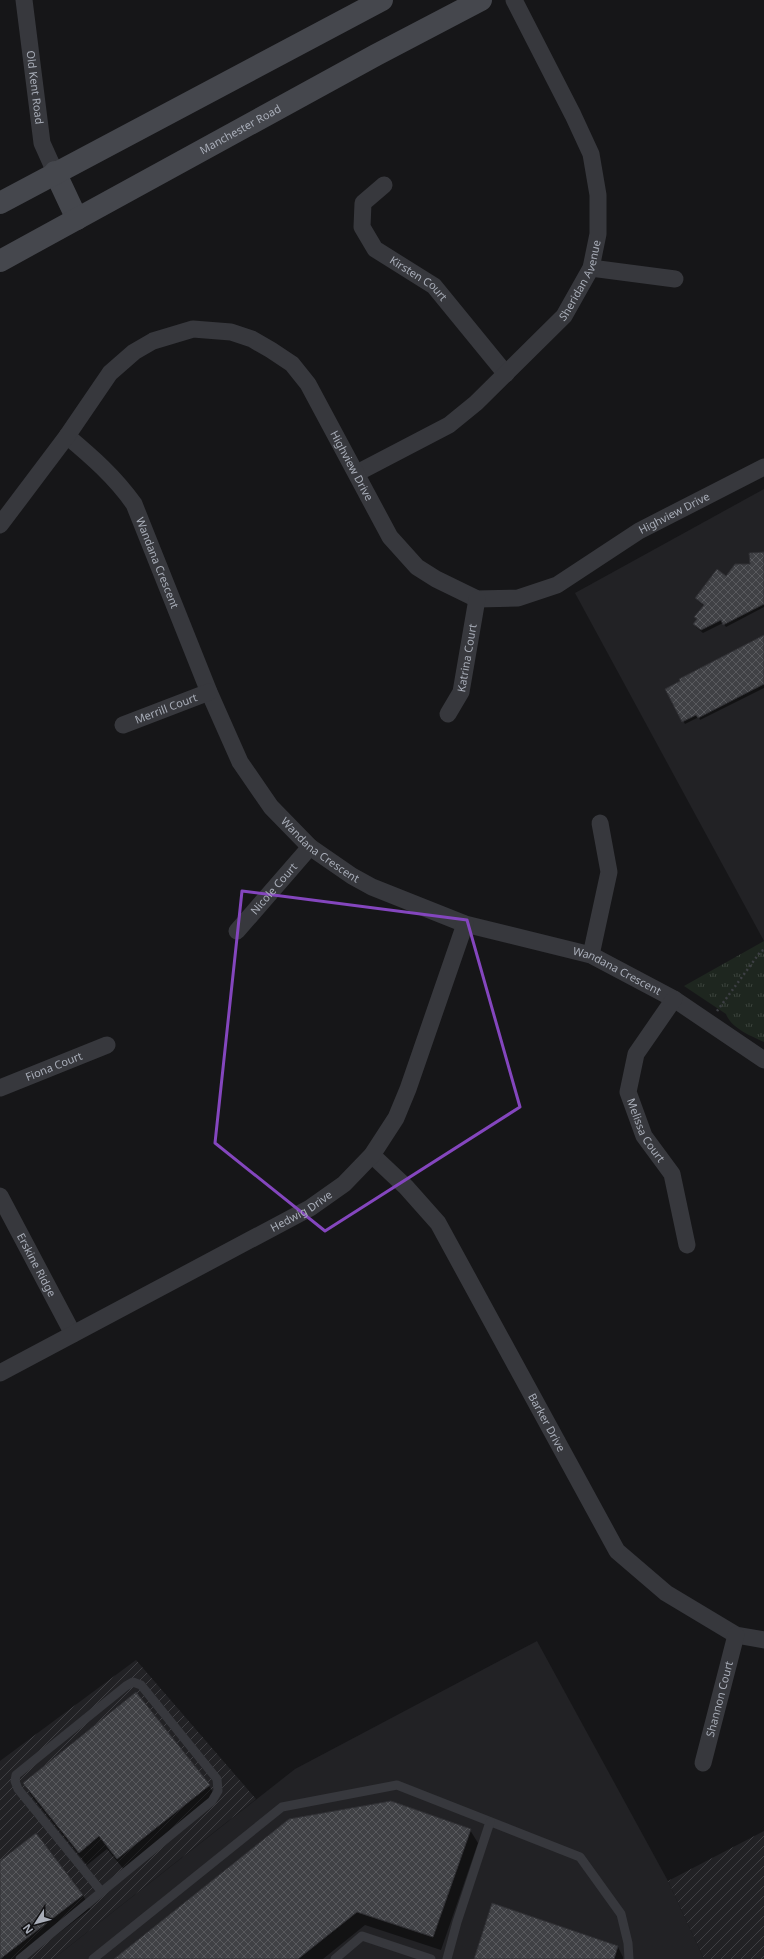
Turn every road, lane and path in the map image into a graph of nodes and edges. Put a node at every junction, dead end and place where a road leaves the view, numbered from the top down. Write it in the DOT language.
graph roads {
  1 [pos="24,0"];
  2 [pos="382,0"];
  3 [pos="481,0"];
  4 [pos="514,0"];
  5 [pos="55,172"];
  6 [pos="384,185"];
  7 [pos="0,203"];
  8 [pos="77,219"];
  9 [pos="0,261"];
  10 [pos="591,268"];
  11 [pos="675,279"];
  12 [pos="506,374"];
  13 [pos="67,436"];
  14 [pos="764,467"];
  15 [pos="357,473"];
  16 [pos="0,525"];
  17 [pos="477,599"];
  18 [pos="209,692"];
  19 [pos="448,714"];
  20 [pos="123,725"];
  21 [pos="600,823"];
  22 [pos="310,847"];
  23 [pos="465,924"];
  24 [pos="237,931"];
  25 [pos="764,950"];
  26 [pos="591,955"];
  27 [pos="674,999"];
  28 [pos="709,1023"];
  29 [pos="107,1045"];
  30 [pos="764,1060"];
  31 [pos="0,1088"];
  32 [pos="372,1155"];
  33 [pos="0,1196"];
  34 [pos="687,1246"];
  35 [pos="73,1334"];
  36 [pos="0,1373"];
  37 [pos="736,1635"];
  38 [pos="764,1640"];
  39 [pos="703,1764"];
  40 [pos="490,1822"];
  41 [pos="101,1891"];
  42 [pos="20,1959"];
  43 [pos="93,1959"];
  44 [pos="335,1959"];
  45 [pos="431,1959"];
  46 [pos="447,1959"];
  47 [pos="629,1959"];
  1 -- 5 [label="street, Old Kent Road"];
  2 -- 5 [label="main road"];
  3 -- 8 [label="main road, Manchester Road"];
  4 -- 10 [label="street, Sheridan Avenue"];
  5 -- 7 [label="main road"];
  5 -- 8 [label="main road"];
  6 -- 12 [label="street, Kirsten Court"];
  8 -- 9 [label="main road, Manchester Road"];
  10 -- 11 [label="street"];
  10 -- 12 [label="street, Sheridan Avenue"];
  12 -- 15 [label="street, Sheridan Avenue"];
  13 -- 15 [label="street, Highview Drive"];
  13 -- 16 [label="street, Highview Drive"];
  13 -- 18 [label="street, Wandana Crescent"];
  14 -- 17 [label="street, Highview Drive"];
  15 -- 17 [label="street, Highview Drive"];
  17 -- 19 [label="street, Katrina Court"];
  18 -- 20 [label="street, Merrill Court"];
  18 -- 22 [label="street, Wandana Crescent"];
  21 -- 26 [label="street"];
  22 -- 23 [label="street, Wandana Crescent"];
  22 -- 24 [label="street, Nicole Court"];
  23 -- 26 [label="street, Wandana Crescent"];
  23 -- 32 [label="street, Hedwig Drive"];
  25 -- 28 [label="path"];
  26 -- 27 [label="street, Wandana Crescent"];
  27 -- 28 [label="street, Wandana Crescent"];
  27 -- 34 [label="street, Melissa Court"];
  28 -- 30 [label="street, Wandana Crescent"];
  29 -- 31 [label="street, Fiona Court"];
  32 -- 35 [label="street, Hedwig Drive"];
  32 -- 37 [label="street, Barker Drive"];
  33 -- 35 [label="street, Erskine Ridge"];
  35 -- 36 [label="street, Hedwig Drive"];
  37 -- 38 [label="street, Barker Drive"];
  37 -- 39 [label="street, Shannon Court"];
  40 -- 43 [label="lane"];
  40 -- 46 [label="lane"];
  40 -- 47 [label="lane"];
  41 -- 41 [label="lane"];
  41 -- 42 [label="lane"];
  44 -- 45 [label="lane"];
}
